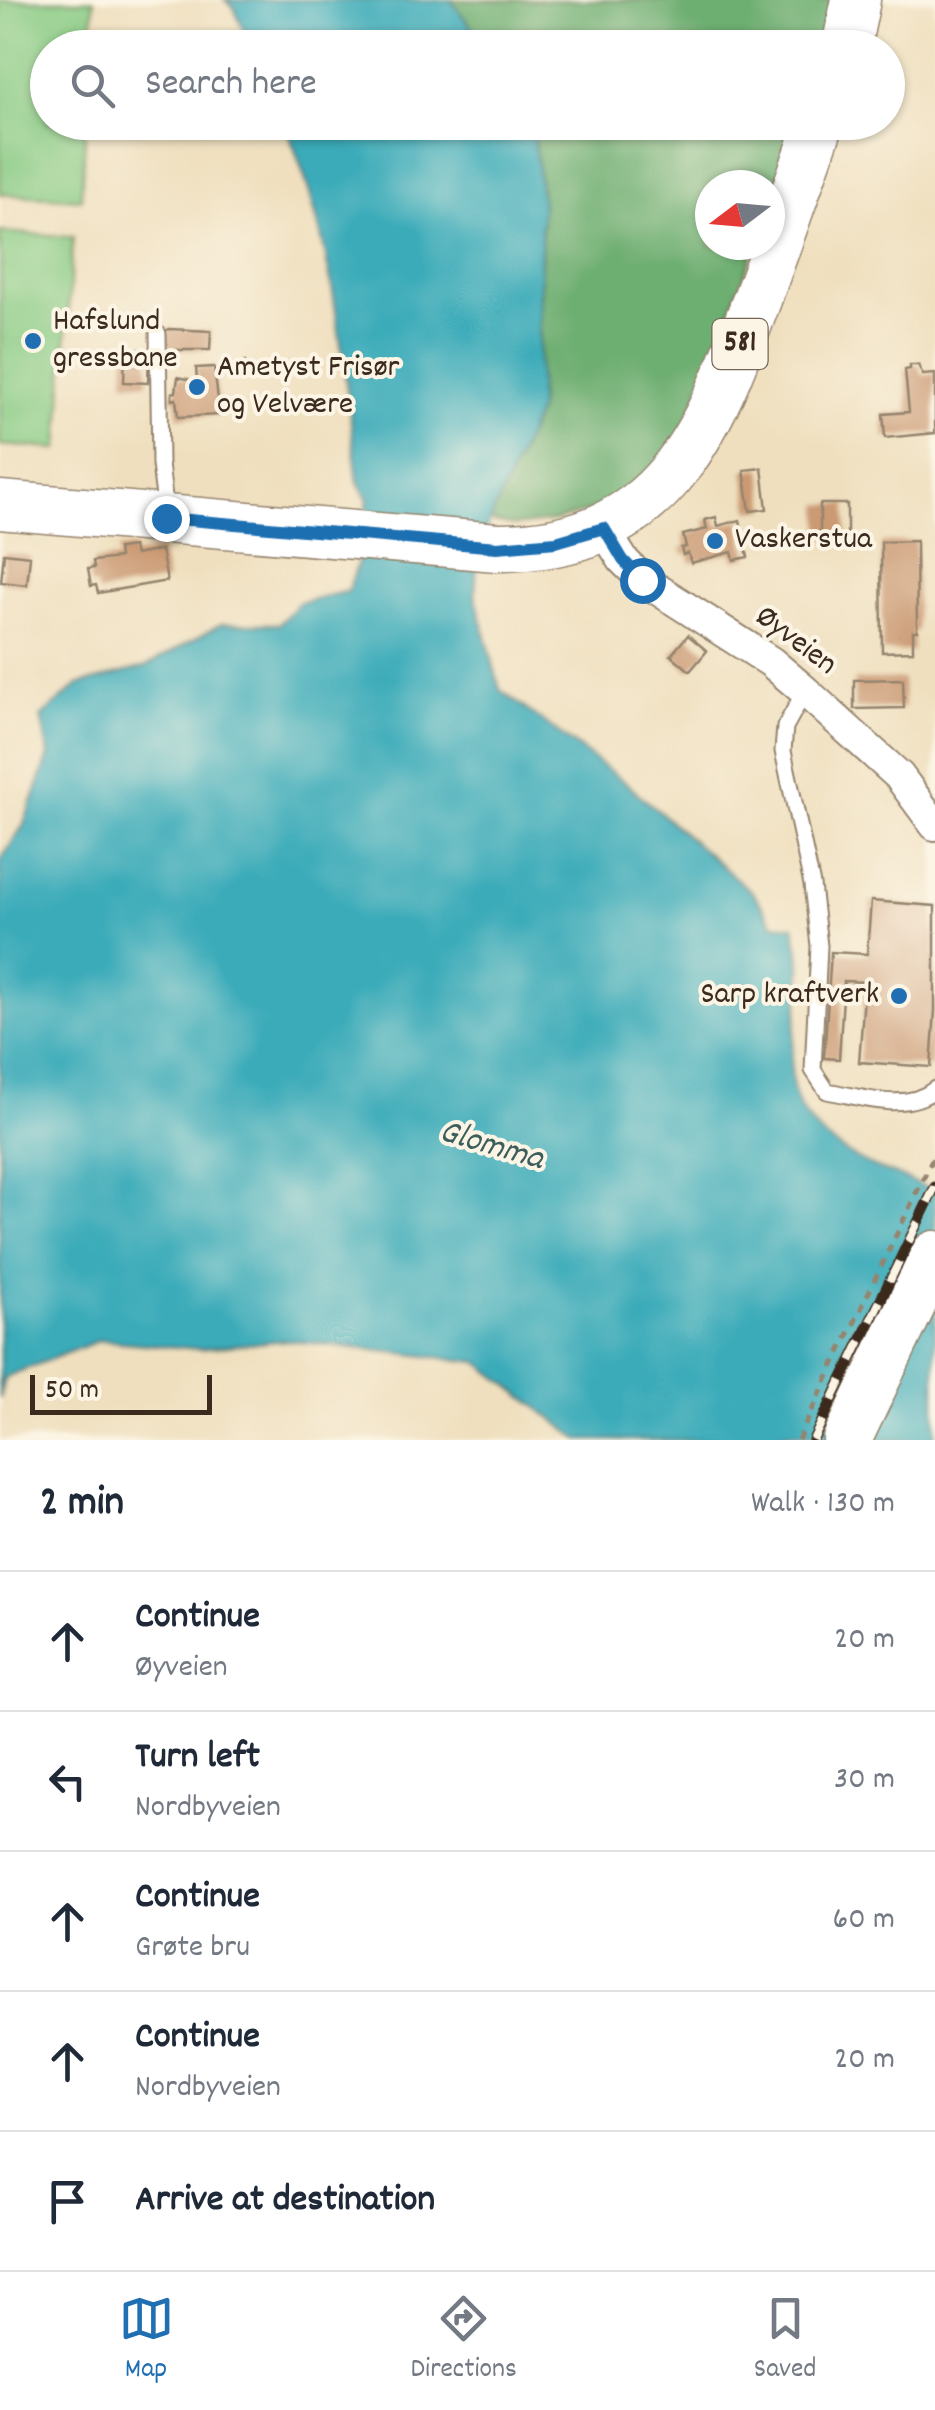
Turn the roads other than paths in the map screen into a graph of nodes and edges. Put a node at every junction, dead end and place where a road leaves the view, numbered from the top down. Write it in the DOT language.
graph roads {
  1 [pos="856,0"];
  2 [pos="850,30"];
  3 [pos="814,140"];
  4 [pos="158,334"];
  5 [pos="2,510"];
  6 [pos="166,518"];
  7 [pos="604,528"];
  8 [pos="806,691"];
  9 [pos="935,825"];
  10 [pos="935,1090"];
  11 [pos="935,1255"];
  12 [pos="847,1440"];
  1 -- 2 [label="main road"];
  3 -- 7 [label="main road, 581"];
  4 -- 6 [label="lane"];
  5 -- 6 [label="main road, 581"];
  6 -- 7 [label="main road, 581"];
  7 -- 8 [label="street, Øyveien"];
  8 -- 9 [label="street, Øyveien"];
  8 -- 10 [label="lane"];
  11 -- 12 [label="main road"];
}
